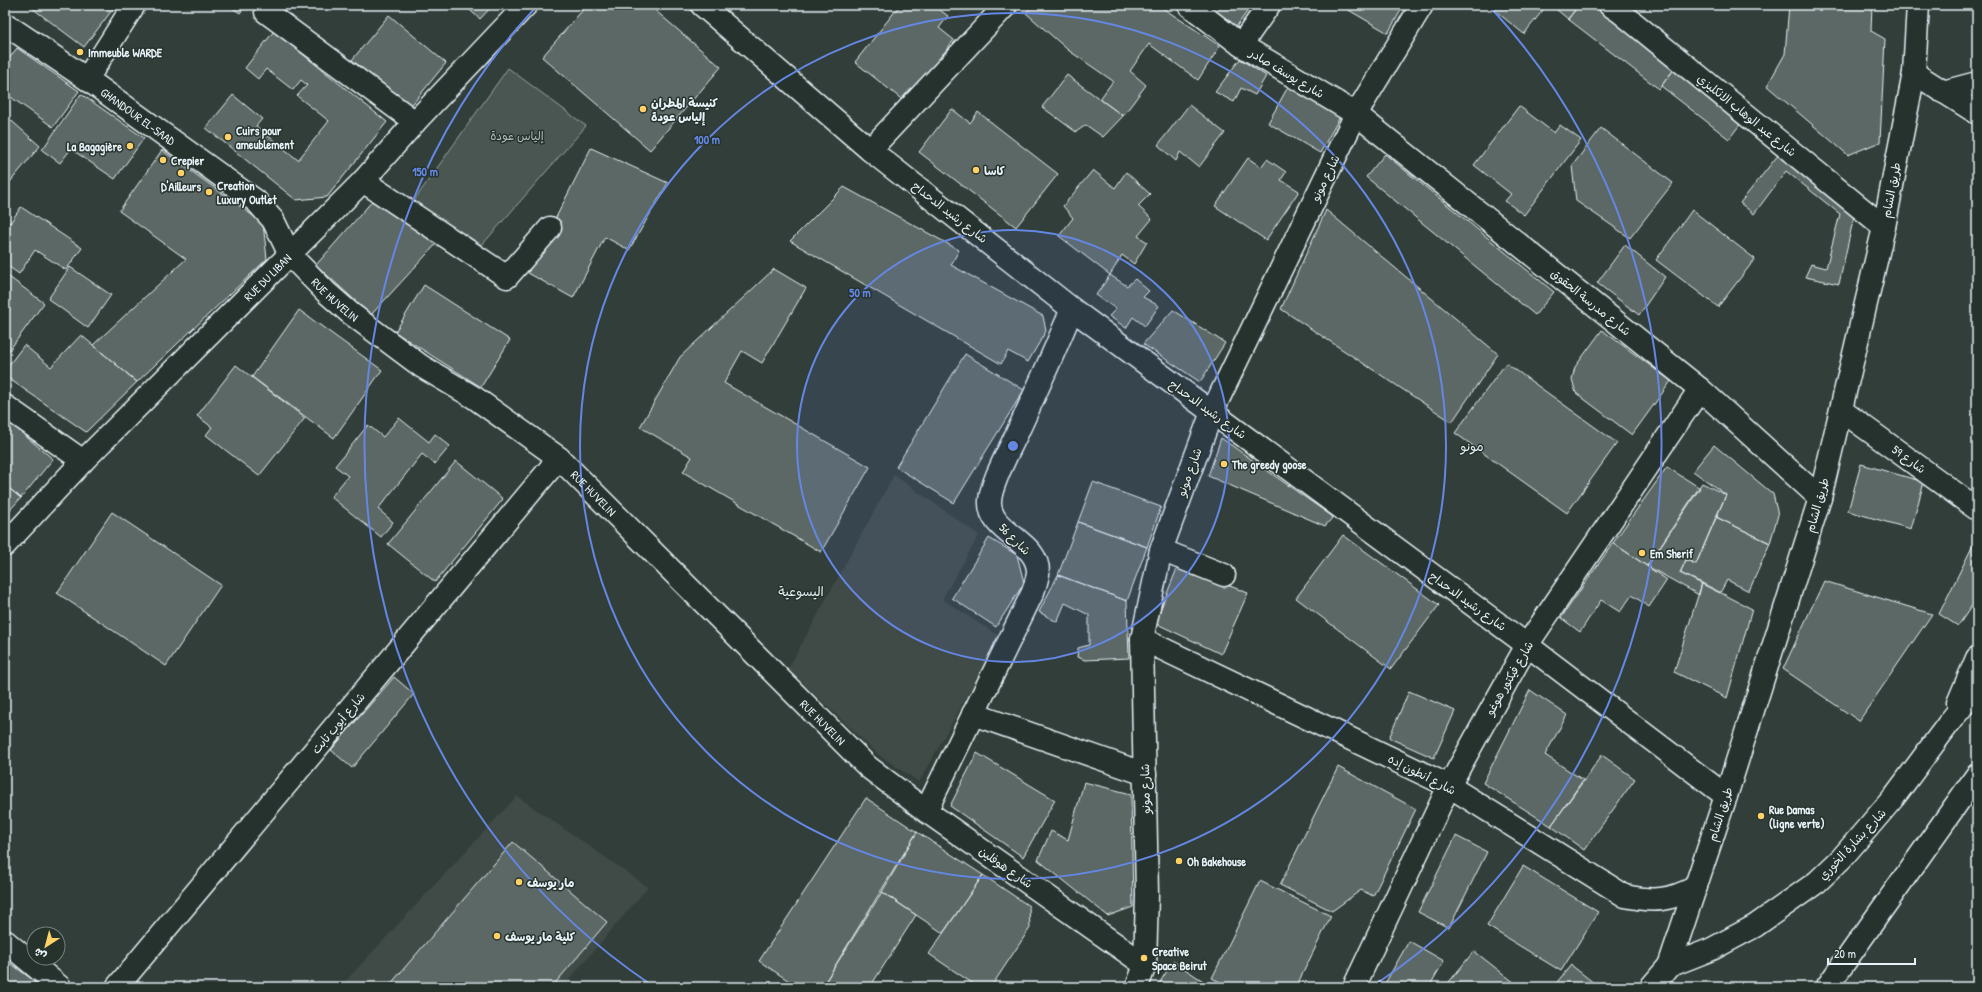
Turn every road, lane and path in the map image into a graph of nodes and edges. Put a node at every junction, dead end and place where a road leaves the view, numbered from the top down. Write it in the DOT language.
graph roads {
  1 [pos="134,5"];
  2 [pos="272,5"];
  3 [pos="526,5"];
  4 [pos="702,5"];
  5 [pos="1006,5"];
  6 [pos="1189,5"];
  7 [pos="1269,5"];
  8 [pos="1422,5"];
  9 [pos="1610,5"];
  10 [pos="1918,5"];
  11 [pos="5,24"];
  12 [pos="1241,45"];
  13 [pos="1914,73"];
  14 [pos="87,79"];
  15 [pos="1977,83"];
  16 [pos="1942,92"];
  17 [pos="1977,113"];
  18 [pos="1356,114"];
  19 [pos="415,122"];
  20 [pos="870,150"];
  21 [pos="363,181"];
  22 [pos="1884,227"];
  23 [pos="550,228"];
  24 [pos="290,255"];
  25 [pos="1072,309"];
  26 [pos="1700,389"];
  27 [pos="5,406"];
  28 [pos="1841,410"];
  29 [pos="1212,412"];
  30 [pos="559,458"];
  31 [pos="83,461"];
  32 [pos="1820,498"];
  33 [pos="1977,509"];
  34 [pos="5,545"];
  35 [pos="1161,550"];
  36 [pos="1224,575"];
  37 [pos="1142,640"];
  38 [pos="1527,645"];
  39 [pos="1977,658"];
  40 [pos="1977,688"];
  41 [pos="973,714"];
  42 [pos="1952,719"];
  43 [pos="868,767"];
  44 [pos="1145,774"];
  45 [pos="1977,775"];
  46 [pos="1449,786"];
  47 [pos="1726,796"];
  48 [pos="926,811"];
  49 [pos="1696,887"];
  50 [pos="5,942"];
  51 [pos="1145,965"];
  52 [pos="1669,966"];
  53 [pos="60,987"];
  54 [pos="116,987"];
  55 [pos="1137,987"];
  56 [pos="1354,987"];
  57 [pos="1651,987"];
  58 [pos="1827,987"];
  1 -- 14 [label="street"];
  2 -- 19 [label="street"];
  3 -- 19 [label="street, RUE DU LIBAN"];
  4 -- 20 [label="street, شارع رشيد الدحداح"];
  5 -- 20 [label="street"];
  6 -- 12 [label="street"];
  7 -- 12 [label="street, شارع يوسف صادر"];
  8 -- 18 [label="street, شارع مونو"];
  9 -- 22 [label="street, شارع عبد الوهاب الانكليزي"];
  10 -- 13 [label="street, طريق الشام"];
  11 -- 14 [label="street, GHANDOUR EL-SAAD"];
  12 -- 18 [label="street, شارع يوسف صادر"];
  13 -- 16 [label="street"];
  13 -- 22 [label="street, طريق الشام"];
  14 -- 24 [label="street, GHANDOUR EL-SAAD"];
  15 -- 16 [label="street"];
  16 -- 17 [label="street"];
  18 -- 26 [label="street, شارع مدرسة الحقوق"];
  18 -- 29 [label="street, شارع مونو"];
  19 -- 21 [label="street, RUE DU LIBAN"];
  20 -- 25 [label="street, شارع رشيد الدحداح"];
  21 -- 23 [label="street"];
  21 -- 24 [label="street, RUE DU LIBAN"];
  22 -- 28 [label="street, طريق الشام"];
  24 -- 30 [label="street, RUE HUVELIN"];
  24 -- 31 [label="street, RUE DU LIBAN"];
  25 -- 29 [label="street, شارع رشيد الدحداح"];
  25 -- 41 [label="street, شارع 56"];
  26 -- 32 [label="street, شارع مدرسة الحقوق"];
  26 -- 38 [label="street, شارع فيكتور هوغو"];
  27 -- 31 [label="street"];
  28 -- 32 [label="street, طريق الشام"];
  28 -- 33 [label="street, شارع 59"];
  29 -- 35 [label="street, شارع مونو"];
  29 -- 38 [label="street, شارع رشيد الدحداح"];
  30 -- 43 [label="street, RUE HUVELIN"];
  30 -- 54 [label="street, شارع أيوب تابت"];
  31 -- 34 [label="street, RUE DU LIBAN"];
  32 -- 47 [label="street, طريق الشام"];
  35 -- 36 [label="street"];
  35 -- 37 [label="street, شارع مونو"];
  37 -- 44 [label="street, شارع مونو"];
  37 -- 46 [label="street, شارع أنطون إده"];
  38 -- 46 [label="street, شارع فيكتور هوغو"];
  38 -- 47 [label="street, شارع رشيد الدحداح"];
  39 -- 42 [label="street"];
  40 -- 42 [label="street, شارع بشارة الخوري"];
  41 -- 44 [label="street"];
  41 -- 48 [label="street, شارع 56"];
  42 -- 52 [label="street, شارع بشارة الخوري"];
  43 -- 48 [label="street, شارع هوفلين"];
  44 -- 51 [label="street, شارع مونو"];
  45 -- 58 [label="street"];
  46 -- 49 [label="street, شارع أنطون إده"];
  46 -- 56 [label="street, شارع فيكتور هوغو"];
  47 -- 49 [label="street, طريق الشام"];
  48 -- 51 [label="street, شارع هوفلين"];
  49 -- 52 [label="street, طريق الشام"];
  50 -- 53 [label="street"];
  51 -- 55 [label="street, شارع مونو"];
  52 -- 57 [label="street, طريق الشام"];
}
